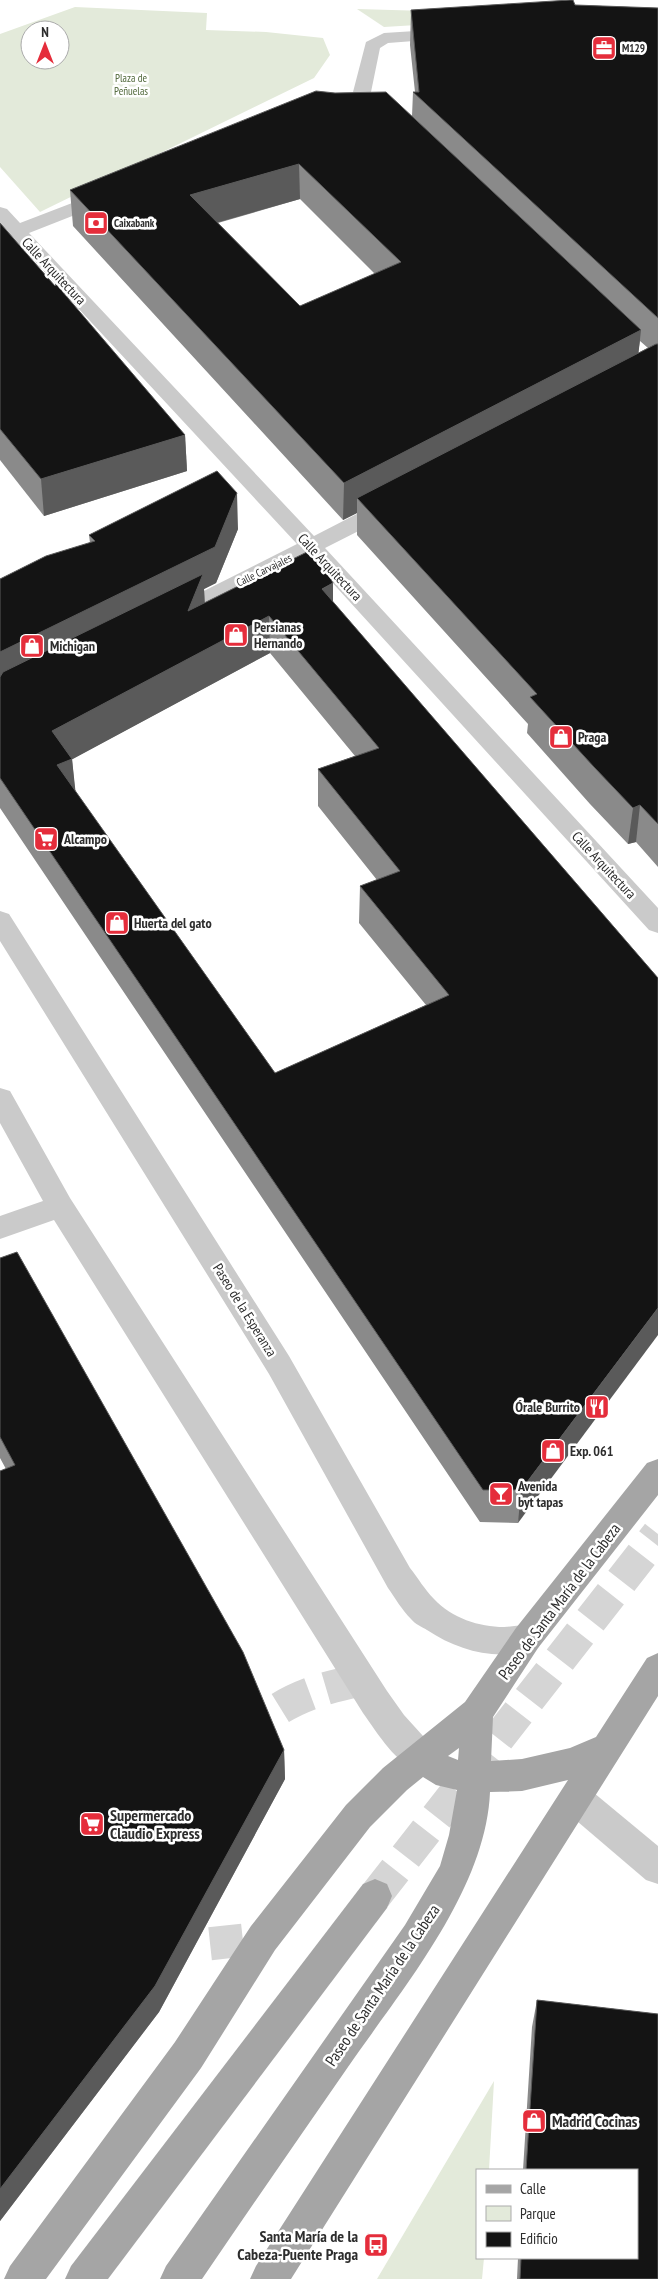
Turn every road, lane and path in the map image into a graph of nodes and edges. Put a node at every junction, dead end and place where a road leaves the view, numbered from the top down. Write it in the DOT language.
graph roads {
  1 [pos="462,33"];
  2 [pos="362,92"];
  3 [pos="344,99"];
  4 [pos="377,105"];
  5 [pos="124,188"];
  6 [pos="0,213"];
  7 [pos="17,231"];
  8 [pos="408,496"];
  9 [pos="312,547"];
  10 [pos="151,626"];
  11 [pos="0,920"];
  12 [pos="658,924"];
  13 [pos="0,1098"];
  14 [pos="60,1206"];
  15 [pos="0,1228"];
  16 [pos="658,1472"];
  17 [pos="527,1638"];
  18 [pos="658,1668"];
  19 [pos="477,1713"];
  20 [pos="609,1747"];
  21 [pos="421,1758"];
  22 [pos="474,1777"];
  23 [pos="576,1799"];
  24 [pos="658,1868"];
  25 [pos="375,1896"];
  26 [pos="23,2279"];
  27 [pos="84,2279"];
  28 [pos="179,2279"];
  29 [pos="269,2279"];
  1 -- 2 [label="street"];
  2 -- 3 [label="street"];
  2 -- 4 [label="street"];
  5 -- 7 [label="street"];
  6 -- 7 [label="street, Calle Arquitectura"];
  7 -- 9 [label="street, Calle Arquitectura"];
  8 -- 9 [label="street, Calle Carvajales"];
  9 -- 10 [label="street, Calle Carvajales"];
  9 -- 12 [label="street, Calle Arquitectura"];
  11 -- 17 [label="street, Paseo de la Esperanza"];
  13 -- 14 [label="street"];
  14 -- 15 [label="street"];
  14 -- 21 [label="street"];
  16 -- 17 [label="main road, Paseo de Santa María de la Cabeza"];
  17 -- 19 [label="main road, Paseo de Santa María de la Cabeza"];
  18 -- 20 [label="main road"];
  19 -- 21 [label="main road"];
  19 -- 22 [label="main road, Paseo de Santa María de la Cabeza"];
  20 -- 22 [label="main road"];
  20 -- 23 [label="main road"];
  21 -- 22 [label="main road"];
  21 -- 26 [label="main road"];
  22 -- 28 [label="main road, Paseo de Santa María de la Cabeza"];
  23 -- 24 [label="street"];
  23 -- 29 [label="main road"];
  25 -- 27 [label="main road"];
}
